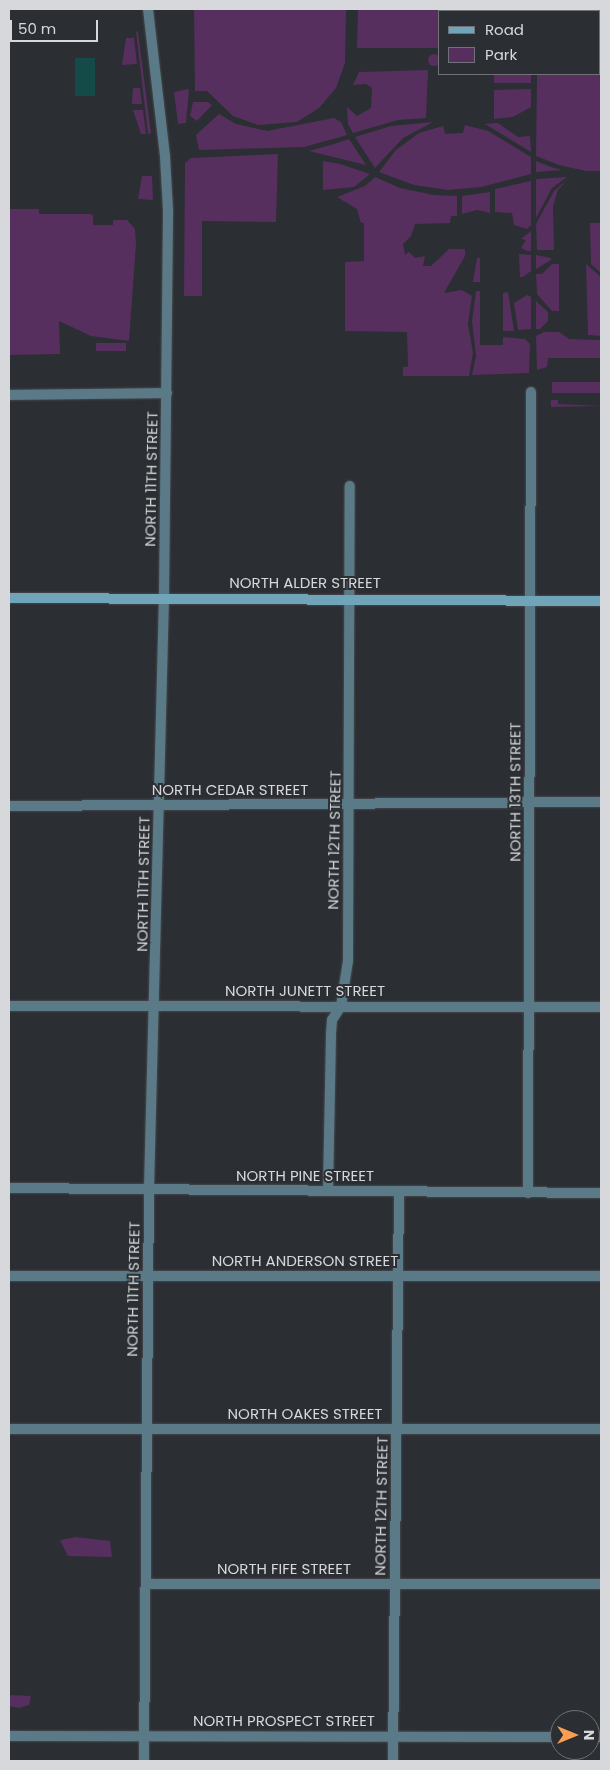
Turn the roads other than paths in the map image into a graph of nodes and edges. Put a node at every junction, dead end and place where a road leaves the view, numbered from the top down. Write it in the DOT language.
graph roads {
  1 [pos="148,9"];
  2 [pos="531,392"];
  3 [pos="167,393"];
  4 [pos="9,395"];
  5 [pos="350,486"];
  6 [pos="9,598"];
  7 [pos="164,598"];
  8 [pos="351,598"];
  9 [pos="531,600"];
  10 [pos="601,601"];
  11 [pos="530,801"];
  12 [pos="601,802"];
  13 [pos="349,805"];
  14 [pos="9,806"];
  15 [pos="159,806"];
  16 [pos="9,1006"];
  17 [pos="156,1006"];
  18 [pos="341,1006"];
  19 [pos="529,1006"];
  20 [pos="601,1007"];
  21 [pos="9,1188"];
  22 [pos="149,1189"];
  23 [pos="328,1191"];
  24 [pos="399,1192"];
  25 [pos="528,1193"];
  26 [pos="601,1193"];
  27 [pos="9,1276"];
  28 [pos="149,1276"];
  29 [pos="398,1276"];
  30 [pos="601,1276"];
  31 [pos="9,1429"];
  32 [pos="147,1429"];
  33 [pos="396,1429"];
  34 [pos="601,1429"];
  35 [pos="146,1584"];
  36 [pos="395,1584"];
  37 [pos="601,1584"];
  38 [pos="9,1736"];
  39 [pos="144,1736"];
  40 [pos="394,1736"];
  41 [pos="550,1737"];
  42 [pos="144,1761"];
  43 [pos="393,1761"];
  1 -- 3 [label="street, NORTH 11TH STREET"];
  2 -- 9 [label="street, NORTH 13TH STREET"];
  3 -- 4 [label="street"];
  3 -- 7 [label="street, NORTH 11TH STREET"];
  5 -- 8 [label="street, NORTH 12TH STREET"];
  6 -- 7 [label="street, NORTH ALDER STREET"];
  7 -- 8 [label="street, NORTH ALDER STREET"];
  7 -- 15 [label="street, NORTH 11TH STREET"];
  8 -- 9 [label="street, NORTH ALDER STREET"];
  8 -- 13 [label="street, NORTH 12TH STREET"];
  9 -- 10 [label="street, NORTH ALDER STREET"];
  9 -- 11 [label="street, NORTH 13TH STREET"];
  11 -- 12 [label="street, NORTH CEDAR STREET"];
  11 -- 13 [label="street, NORTH CEDAR STREET"];
  11 -- 19 [label="street, NORTH 13TH STREET"];
  13 -- 15 [label="street, NORTH CEDAR STREET"];
  13 -- 18 [label="street, NORTH 12TH STREET"];
  14 -- 15 [label="street, NORTH CEDAR STREET"];
  15 -- 17 [label="street, NORTH 11TH STREET"];
  16 -- 17 [label="street, NORTH JUNETT STREET"];
  17 -- 18 [label="street, NORTH JUNETT STREET"];
  17 -- 22 [label="street, NORTH 11TH STREET"];
  18 -- 19 [label="street, NORTH JUNETT STREET"];
  18 -- 23 [label="street, NORTH 12TH STREET"];
  19 -- 20 [label="street, NORTH JUNETT STREET"];
  19 -- 25 [label="street, NORTH 13TH STREET"];
  21 -- 22 [label="street, NORTH PINE STREET"];
  22 -- 23 [label="street, NORTH PINE STREET"];
  22 -- 28 [label="street, NORTH 11TH STREET"];
  23 -- 24 [label="street, NORTH PINE STREET"];
  24 -- 25 [label="street, NORTH PINE STREET"];
  24 -- 29 [label="street, NORTH 12TH STREET"];
  25 -- 26 [label="street, NORTH PINE STREET"];
  27 -- 28 [label="street, NORTH ANDERSON STREET"];
  28 -- 29 [label="street, NORTH ANDERSON STREET"];
  28 -- 32 [label="street, NORTH 11TH STREET"];
  29 -- 30 [label="street, NORTH ANDERSON STREET"];
  29 -- 33 [label="street, NORTH 12TH STREET"];
  31 -- 32 [label="street, NORTH OAKES STREET"];
  32 -- 33 [label="street, NORTH OAKES STREET"];
  32 -- 35 [label="street, NORTH 11TH STREET"];
  33 -- 34 [label="street, NORTH OAKES STREET"];
  33 -- 36 [label="street, NORTH 12TH STREET"];
  35 -- 36 [label="street, NORTH FIFE STREET"];
  35 -- 39 [label="street, NORTH 11TH STREET"];
  36 -- 37 [label="street, NORTH FIFE STREET"];
  36 -- 40 [label="street, NORTH 12TH STREET"];
  38 -- 39 [label="street, NORTH PROSPECT STREET"];
  39 -- 40 [label="street, NORTH PROSPECT STREET"];
  39 -- 42 [label="street, NORTH 11TH STREET"];
  40 -- 41 [label="street, NORTH PROSPECT STREET"];
  40 -- 43 [label="street, NORTH 12TH STREET"];
}
